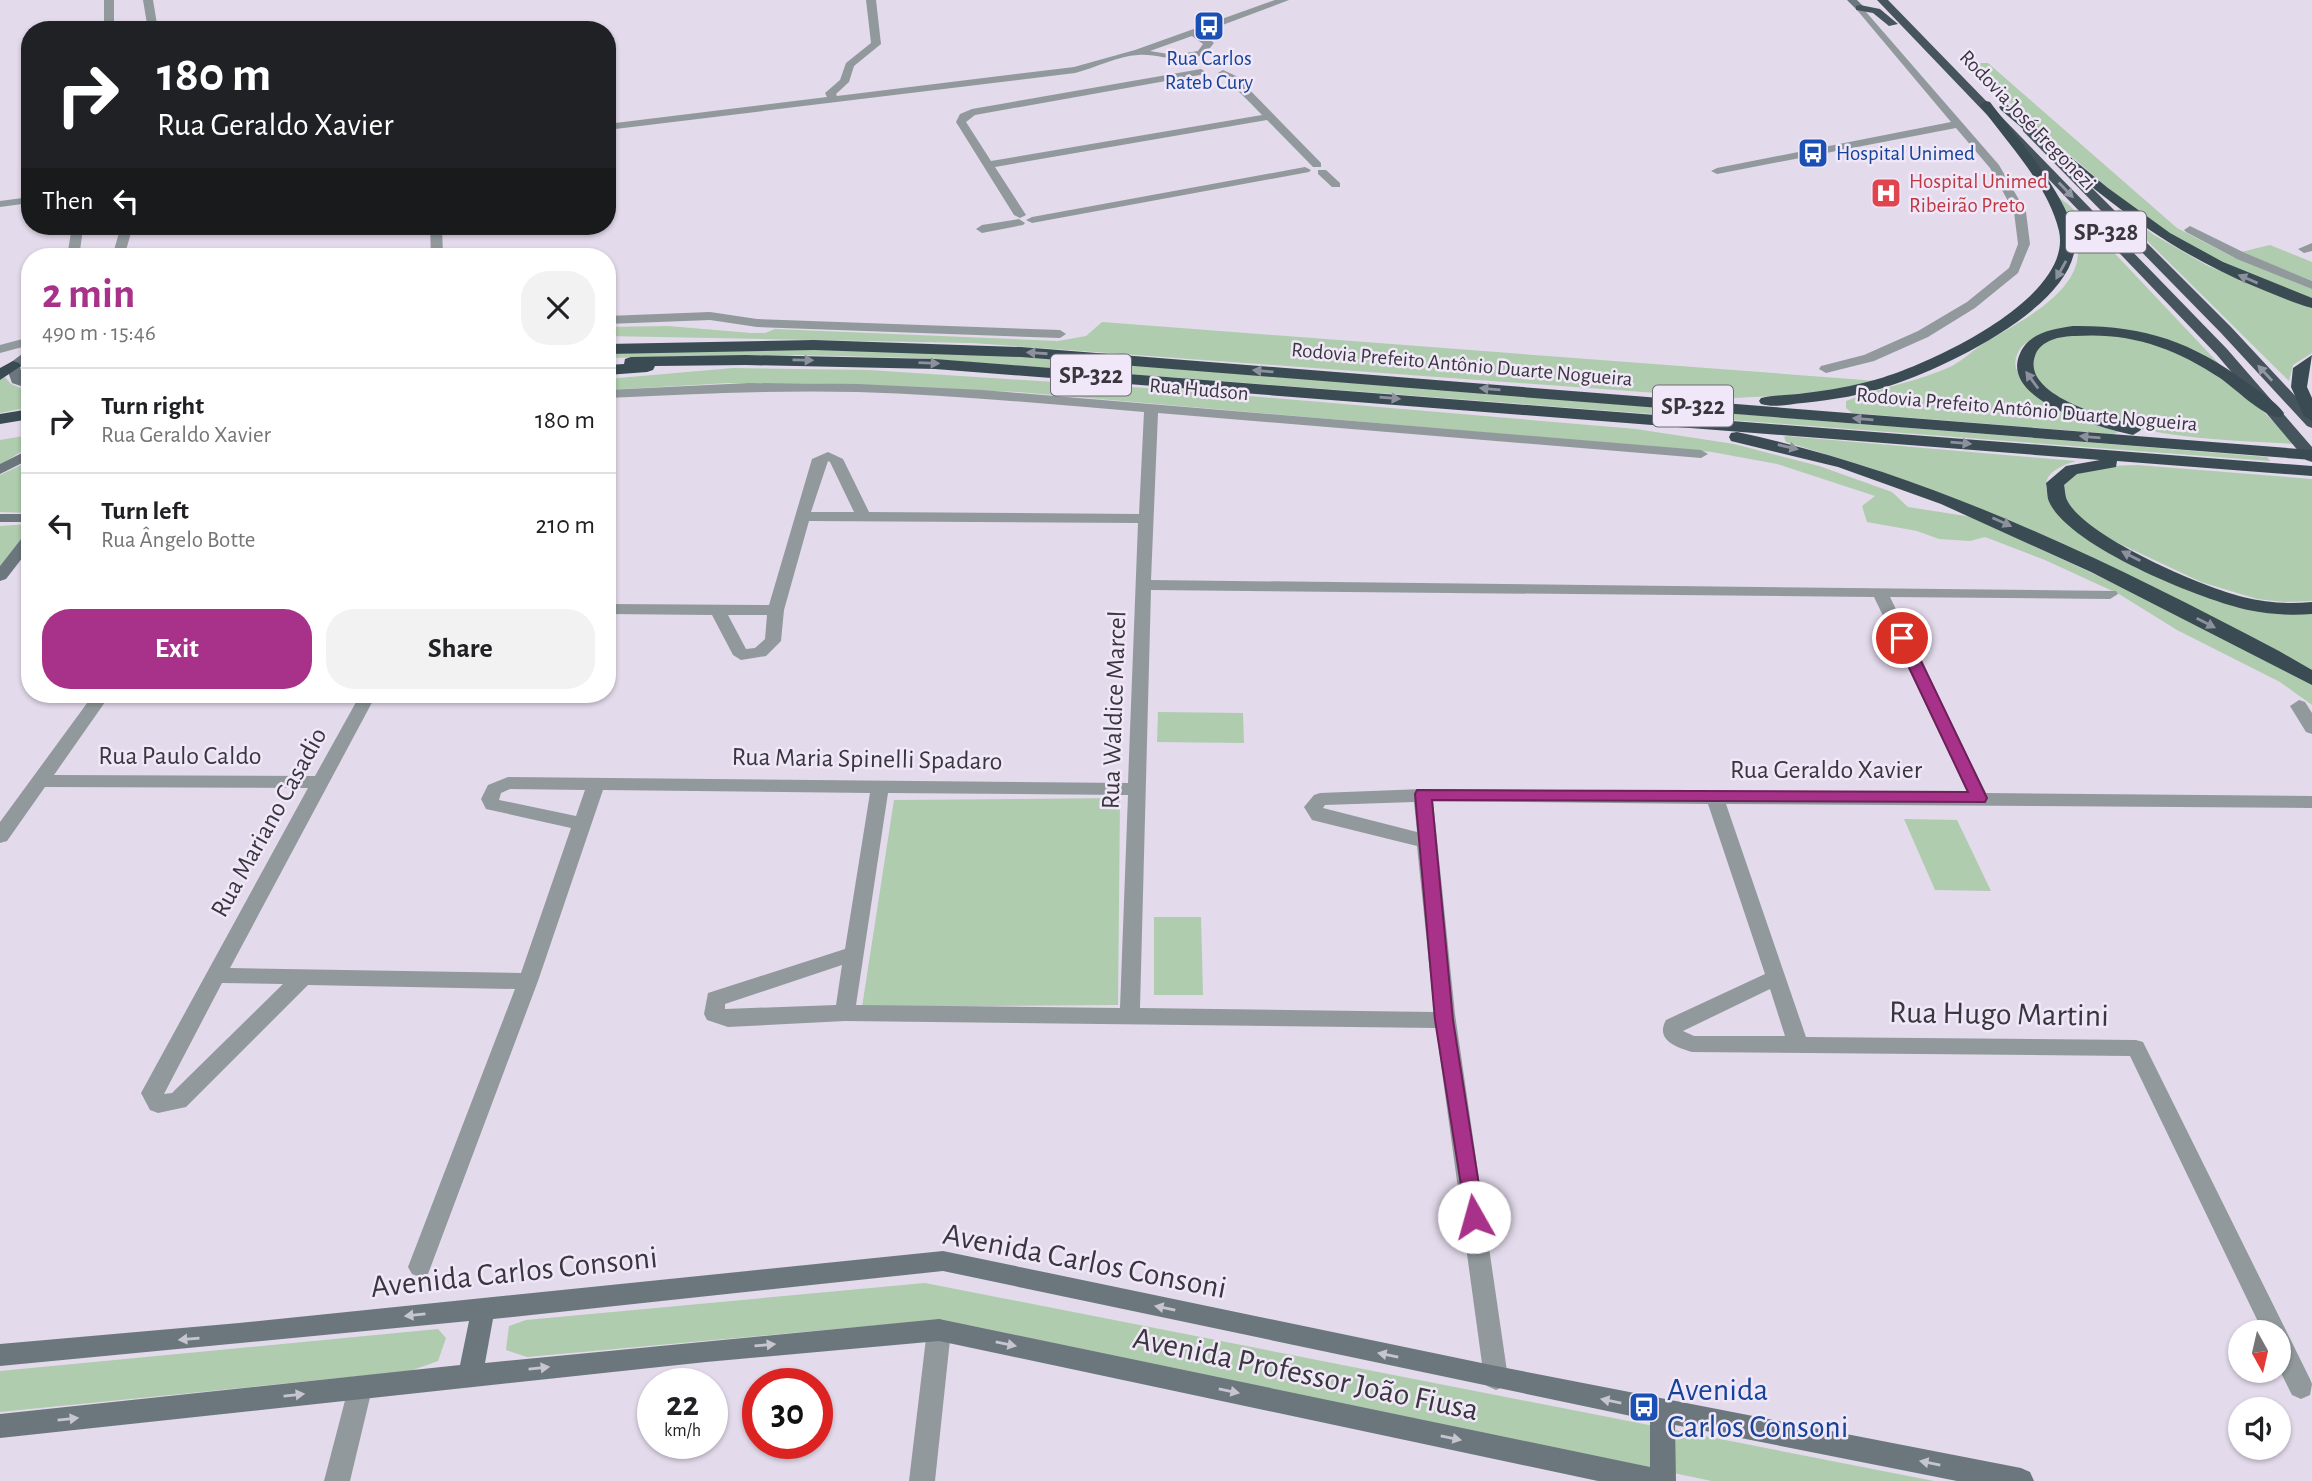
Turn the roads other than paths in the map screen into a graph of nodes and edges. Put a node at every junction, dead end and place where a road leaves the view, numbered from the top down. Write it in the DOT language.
graph roads {
  1 [pos="109,0"];
  2 [pos="148,0"];
  3 [pos="871,0"];
  4 [pos="1284,0"];
  5 [pos="1882,0"];
  6 [pos="1898,0"];
  7 [pos="1856,4"];
  8 [pos="109,21"];
  9 [pos="152,21"];
  10 [pos="1193,32"];
  11 [pos="1934,37"];
  12 [pos="1138,52"];
  13 [pos="1934,53"];
  14 [pos="1199,54"];
  15 [pos="1186,57"];
  16 [pos="1207,66"];
  17 [pos="852,81"];
  18 [pos="884,93"];
  19 [pos="1987,97"];
  20 [pos="833,99"];
  21 [pos="2005,107"];
  22 [pos="1268,117"];
  23 [pos="1959,124"];
  24 [pos="616,126"];
  25 [pos="988,165"];
  26 [pos="1315,169"];
  27 [pos="1717,171"];
  28 [pos="1336,185"];
  29 [pos="21,201"];
  30 [pos="0,204"];
  31 [pos="1019,219"];
  32 [pos="982,229"];
  33 [pos="2190,230"];
  34 [pos="2312,285"];
  35 [pos="2312,303"];
  36 [pos="616,320"];
  37 [pos="1060,334"];
  38 [pos="616,339"];
  39 [pos="21,344"];
  40 [pos="860,344"];
  41 [pos="616,349"];
  42 [pos="0,350"];
  43 [pos="746,359"];
  44 [pos="2312,360"];
  45 [pos="15,363"];
  46 [pos="616,364"];
  47 [pos="616,369"];
  48 [pos="1826,369"];
  49 [pos="21,382"];
  50 [pos="616,394"];
  51 [pos="1524,400"];
  52 [pos="1151,408"];
  53 [pos="2276,413"];
  54 [pos="2312,416"];
  55 [pos="21,418"];
  56 [pos="2312,423"];
  57 [pos="4,425"];
  58 [pos="2280,452"];
  59 [pos="1702,454"];
  60 [pos="2312,456"];
  61 [pos="21,458"];
  62 [pos="2251,466"];
  63 [pos="0,470"];
  64 [pos="2312,471"];
  65 [pos="801,516"];
  66 [pos="863,516"];
  67 [pos="0,518"];
  68 [pos="21,518"];
  69 [pos="1146,519"];
  70 [pos="21,549"];
  71 [pos="0,576"];
  72 [pos="1143,585"];
  73 [pos="1880,592"];
  74 [pos="2110,594"];
  75 [pos="2312,608"];
  76 [pos="616,609"];
  77 [pos="718,610"];
  78 [pos="776,610"];
  79 [pos="2312,679"];
  80 [pos="96,703"];
  81 [pos="364,703"];
  82 [pos="2299,706"];
  83 [pos="2312,728"];
  84 [pos="40,781"];
  85 [pos="320,782"];
  86 [pos="596,784"];
  87 [pos="880,787"];
  88 [pos="1137,789"];
  89 [pos="1423,794"];
  90 [pos="1715,797"];
  91 [pos="1979,798"];
  92 [pos="2312,802"];
  93 [pos="582,824"];
  94 [pos="0,836"];
  95 [pos="1426,841"];
  96 [pos="853,954"];
  97 [pos="215,975"];
  98 [pos="302,978"];
  99 [pos="1775,978"];
  100 [pos="528,981"];
  101 [pos="845,1013"];
  102 [pos="1130,1014"];
  103 [pos="1444,1020"];
  104 [pos="1798,1043"];
  105 [pos="420,1267"];
  106 [pos="483,1308"];
  107 [pos="2269,1320"];
  108 [pos="939,1330"];
  109 [pos="0,1356"];
  110 [pos="2291,1367"];
  111 [pos="471,1375"];
  112 [pos="1496,1378"];
  113 [pos="2301,1387"];
  114 [pos="360,1388"];
  115 [pos="1662,1410"];
  116 [pos="0,1426"];
  117 [pos="337,1481"];
  118 [pos="922,1481"];
  119 [pos="1661,1481"];
  120 [pos="2021,1481"];
  1 -- 8 [label="street"];
  2 -- 9 [label="street"];
  3 -- 17 [label="street"];
  4 -- 10 [label="street"];
  5 -- 13 [label="highway, Rodovia José Fregonezi / SP-328"];
  6 -- 11 [label="highway, Rodovia José Fregonezi"];
  7 -- 13 [label="highway"];
  7 -- 23 [label="street"];
  10 -- 12 [label="street"];
  10 -- 14 [label="street"];
  12 -- 15 [label="street"];
  12 -- 18 [label="street"];
  13 -- 19 [label="highway, Rodovia José Fregonezi / SP-328"];
  14 -- 15 [label="street"];
  14 -- 16 [label="street"];
  15 -- 16 [label="street"];
  16 -- 22 [label="street"];
  16 -- 25 [label="street"];
  17 -- 18 [label="street"];
  17 -- 20 [label="street"];
  18 -- 20 [label="street"];
  19 -- 21 [label="highway, Rodovia José Fregonezi / SP-328"];
  19 -- 51 [label="highway, one-way"];
  19 -- 53 [label="highway, Rodovia José Fregonezi / SP-328, one-way"];
  20 -- 24 [label="street"];
  35 -- 21 [label="highway, one-way"];
  56 -- 21 [label="highway, Rodovia José Fregonezi / SP-328, one-way"];
  22 -- 25 [label="street"];
  22 -- 26 [label="street"];
  23 -- 27 [label="street"];
  23 -- 48 [label="street"];
  25 -- 31 [label="street"];
  26 -- 28 [label="street"];
  26 -- 31 [label="street"];
  29 -- 30 [label="street"];
  31 -- 32 [label="street"];
  33 -- 34 [label="street"];
  36 -- 37 [label="street"];
  38 -- 40 [label="highway"];
  39 -- 42 [label="street"];
  40 -- 41 [label="highway, Rodovia Prefeito Antônio Duarte Nogueira / SP-322"];
  51 -- 40 [label="highway, Rodovia Prefeito Antônio Duarte Nogueira / SP-322, one-way"];
  42 -- 45 [label="street"];
  43 -- 46 [label="highway, Rodovia Prefeito Antônio Duarte Nogueira / SP-322"];
  43 -- 47 [label="highway"];
  43 -- 51 [label="highway, Rodovia Prefeito Antônio Duarte Nogueira / SP-322, one-way"];
  44 -- 54 [label="highway"];
  45 -- 49 [label="main road"];
  50 -- 52 [label="street, Rua Hudson"];
  58 -- 51 [label="highway, Rodovia Prefeito Antônio Duarte Nogueira / SP-322, one-way"];
  51 -- 62 [label="highway, Rodovia Prefeito Antônio Duarte Nogueira / SP-322, one-way"];
  51 -- 79 [label="highway, one-way"];
  52 -- 59 [label="street, Rua Hudson"];
  52 -- 69 [label="street, Rua Waldice Marcel"];
  58 -- 53 [label="highway, one-way"];
  53 -- 60 [label="highway, Rodovia José Fregonezi / SP-328"];
  55 -- 57 [label="highway"];
  58 -- 60 [label="highway, Rodovia Prefeito Antônio Duarte Nogueira / SP-322"];
  61 -- 63 [label="main road"];
  62 -- 64 [label="highway, Rodovia Prefeito Antônio Duarte Nogueira / SP-322"];
  75 -- 62 [label="highway, one-way"];
  65 -- 66 [label="street"];
  65 -- 66 [label="street"];
  65 -- 78 [label="street"];
  66 -- 69 [label="street"];
  67 -- 68 [label="main road"];
  69 -- 72 [label="street, Rua Waldice Marcel"];
  70 -- 71 [label="main road"];
  72 -- 73 [label="street"];
  72 -- 88 [label="street, Rua Waldice Marcel"];
  73 -- 74 [label="street"];
  73 -- 91 [label="street"];
  76 -- 77 [label="street"];
  77 -- 78 [label="street"];
  77 -- 78 [label="street"];
  80 -- 84 [label="street"];
  81 -- 85 [label="street, Rua Mariano Casadio"];
  82 -- 83 [label="street"];
  84 -- 85 [label="street, Rua Paulo Caldo"];
  84 -- 94 [label="street"];
  85 -- 97 [label="street, Rua Mariano Casadio"];
  86 -- 87 [label="street, Rua Maria Spinelli Spadaro"];
  86 -- 93 [label="street"];
  86 -- 93 [label="street, Rua Maria Spinelli Spadaro"];
  87 -- 88 [label="street, Rua Maria Spinelli Spadaro"];
  87 -- 96 [label="street"];
  88 -- 102 [label="street, Rua Waldice Marcel"];
  89 -- 90 [label="street, Rua Geraldo Xavier"];
  89 -- 95 [label="street"];
  89 -- 95 [label="street, Rua Geraldo Xavier"];
  90 -- 91 [label="street, Rua Geraldo Xavier"];
  90 -- 99 [label="street"];
  91 -- 92 [label="street, Rua Geraldo Xavier"];
  93 -- 100 [label="street"];
  95 -- 103 [label="street"];
  96 -- 101 [label="street"];
  96 -- 101 [label="street"];
  97 -- 98 [label="street"];
  97 -- 98 [label="street, Rua Mariano Casadio"];
  98 -- 100 [label="street"];
  99 -- 104 [label="street"];
  99 -- 104 [label="street, Rua Hugo Martini"];
  100 -- 105 [label="street"];
  101 -- 102 [label="street"];
  102 -- 103 [label="street"];
  103 -- 112 [label="street"];
  104 -- 107 [label="street, Rua Hugo Martini"];
  106 -- 109 [label="main road, Avenida Carlos Consoni, one-way"];
  106 -- 111 [label="main road"];
  112 -- 106 [label="main road, Avenida Carlos Consoni, one-way"];
  111 -- 108 [label="main road, one-way"];
  108 -- 118 [label="street"];
  108 -- 119 [label="main road, Avenida Professor João Fiusa, one-way"];
  110 -- 113 [label="street"];
  111 -- 114 [label="main road"];
  115 -- 112 [label="main road, Avenida Carlos Consoni, one-way"];
  116 -- 114 [label="main road, one-way"];
  114 -- 117 [label="street"];
  115 -- 119 [label="main road"];
  120 -- 115 [label="main road, Avenida Carlos Consoni, one-way"];
}
